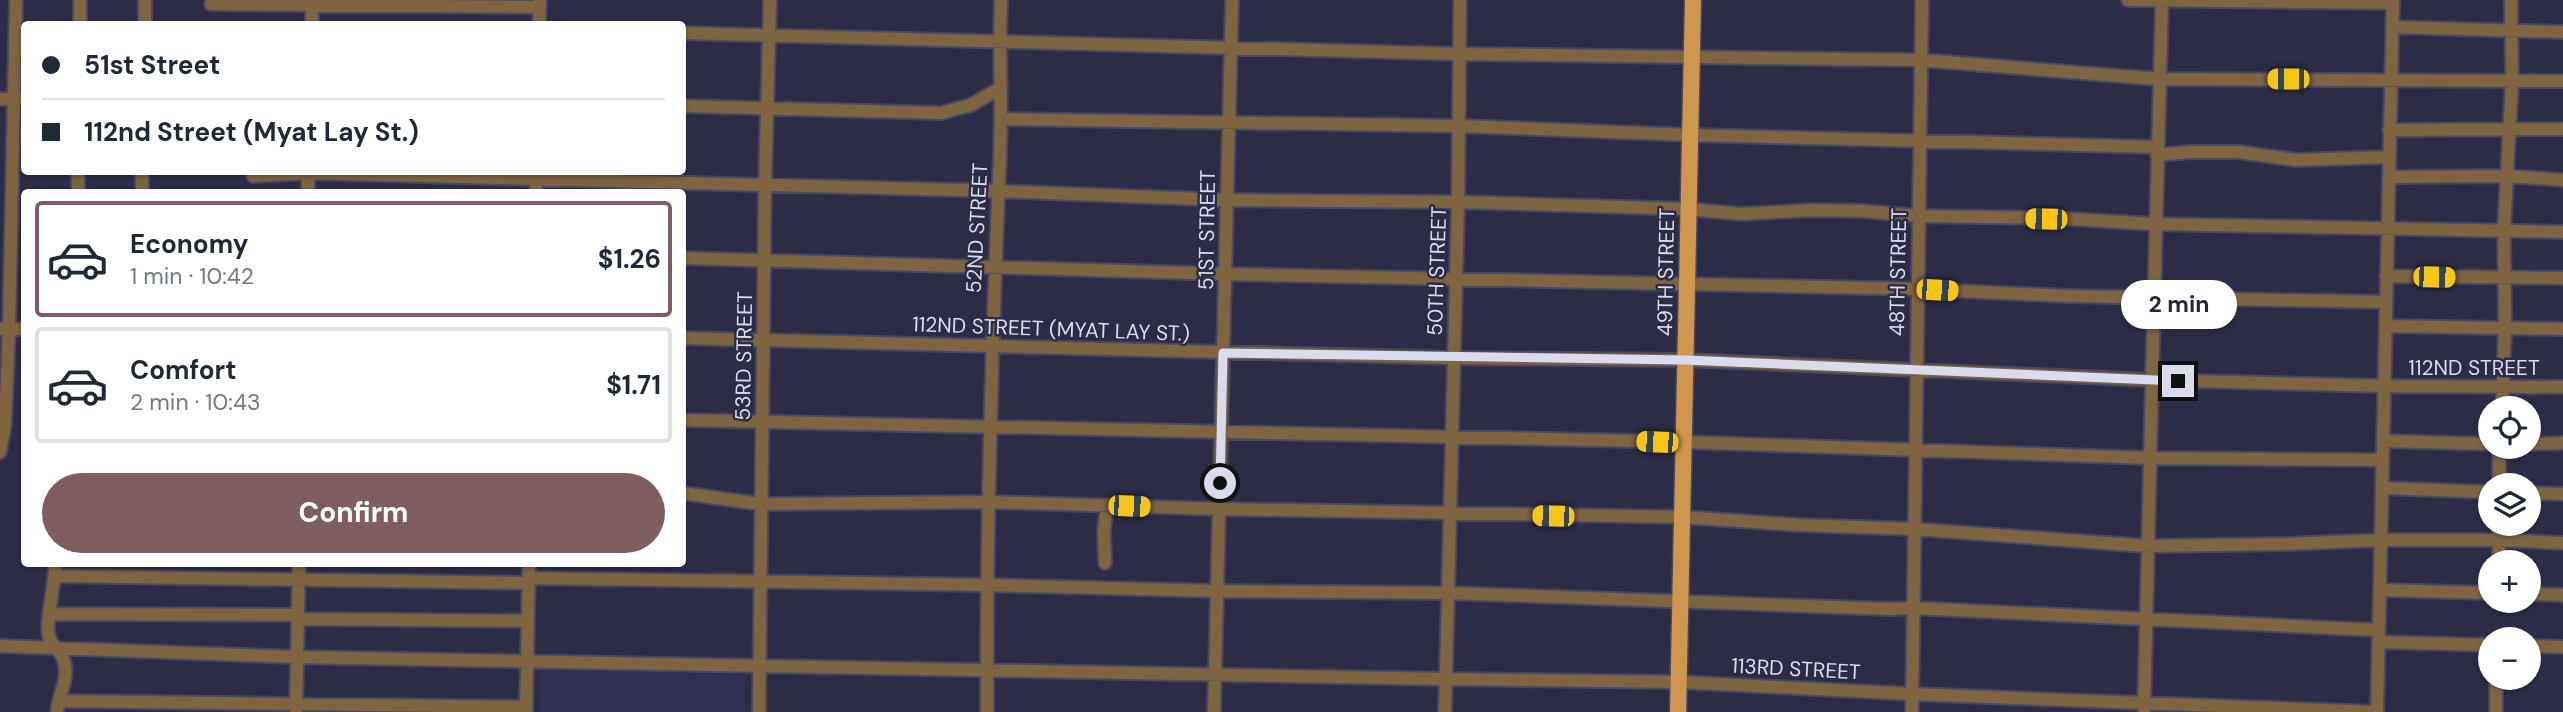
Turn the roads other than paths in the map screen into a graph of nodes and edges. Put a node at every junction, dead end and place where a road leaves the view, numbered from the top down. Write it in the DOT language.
graph roads {
  1 [pos="16,0"];
  2 [pos="80,0"];
  3 [pos="145,0"];
  4 [pos="770,0"];
  5 [pos="1001,0"];
  6 [pos="1232,0"];
  7 [pos="1460,0"];
  8 [pos="1693,0"];
  9 [pos="1922,0"];
  10 [pos="2129,0"];
  11 [pos="2511,0"];
  12 [pos="2162,1"];
  13 [pos="2393,2"];
  14 [pos="312,3"];
  15 [pos="211,4"];
  16 [pos="540,4"];
  17 [pos="80,21"];
  18 [pos="145,21"];
  19 [pos="312,21"];
  20 [pos="2392,27"];
  21 [pos="2511,29"];
  22 [pos="2563,32"];
  23 [pos="686,33"];
  24 [pos="769,34"];
  25 [pos="999,42"];
  26 [pos="1230,47"];
  27 [pos="1460,54"];
  28 [pos="1692,58"];
  29 [pos="1920,61"];
  30 [pos="2158,79"];
  31 [pos="2391,79"];
  32 [pos="2512,81"];
  33 [pos="2563,81"];
  34 [pos="1000,88"];
  35 [pos="12,99"];
  36 [pos="686,106"];
  37 [pos="767,108"];
  38 [pos="1001,119"];
  39 [pos="1228,122"];
  40 [pos="1459,125"];
  41 [pos="2563,129"];
  42 [pos="2389,130"];
  43 [pos="2510,130"];
  44 [pos="1690,135"];
  45 [pos="1919,140"];
  46 [pos="2157,151"];
  47 [pos="2389,157"];
  48 [pos="267,175"];
  49 [pos="384,175"];
  50 [pos="253,176"];
  51 [pos="2508,176"];
  52 [pos="2389,177"];
  53 [pos="2563,180"];
  54 [pos="536,181"];
  55 [pos="765,184"];
  56 [pos="998,191"];
  57 [pos="1226,200"];
  58 [pos="1458,202"];
  59 [pos="1688,209"];
  60 [pos="1918,216"];
  61 [pos="2154,224"];
  62 [pos="2388,229"];
  63 [pos="2504,230"];
  64 [pos="2563,232"];
  65 [pos="686,258"];
  66 [pos="764,261"];
  67 [pos="995,267"];
  68 [pos="1225,274"];
  69 [pos="2386,276"];
  70 [pos="2505,278"];
  71 [pos="2563,278"];
  72 [pos="1455,280"];
  73 [pos="1686,283"];
  74 [pos="1917,289"];
  75 [pos="2153,297"];
  76 [pos="2386,302"];
  77 [pos="2386,326"];
  78 [pos="2505,328"];
  79 [pos="5,329"];
  80 [pos="2563,329"];
  81 [pos="686,338"];
  82 [pos="763,341"];
  83 [pos="991,345"];
  84 [pos="1223,353"];
  85 [pos="1453,358"];
  86 [pos="1685,360"];
  87 [pos="1916,371"];
  88 [pos="2152,380"];
  89 [pos="2385,386"];
  90 [pos="2503,387"];
  91 [pos="2563,387"];
  92 [pos="2503,396"];
  93 [pos="686,420"];
  94 [pos="762,423"];
  95 [pos="990,428"];
  96 [pos="1221,431"];
  97 [pos="1451,437"];
  98 [pos="2385,440"];
  99 [pos="1683,442"];
  100 [pos="2563,443"];
  101 [pos="2478,444"];
  102 [pos="2541,444"];
  103 [pos="1917,450"];
  104 [pos="0,452"];
  105 [pos="2151,458"];
  106 [pos="2383,460"];
  107 [pos="2382,488"];
  108 [pos="2478,492"];
  109 [pos="2541,493"];
  110 [pos="686,494"];
  111 [pos="2563,494"];
  112 [pos="988,502"];
  113 [pos="761,504"];
  114 [pos="1107,505"];
  115 [pos="1220,509"];
  116 [pos="1450,514"];
  117 [pos="1682,517"];
  118 [pos="1914,529"];
  119 [pos="2499,536"];
  120 [pos="2381,540"];
  121 [pos="2499,540"];
  122 [pos="2563,543"];
  123 [pos="2147,546"];
  124 [pos="2499,550"];
  125 [pos="1105,563"];
  126 [pos="299,567"];
  127 [pos="529,567"];
  128 [pos="55,570"];
  129 [pos="529,578"];
  130 [pos="299,579"];
  131 [pos="762,582"];
  132 [pos="987,585"];
  133 [pos="2380,590"];
  134 [pos="1217,591"];
  135 [pos="1447,593"];
  136 [pos="2478,593"];
  137 [pos="2541,594"];
  138 [pos="2563,595"];
  139 [pos="1681,601"];
  140 [pos="1913,608"];
  141 [pos="50,614"];
  142 [pos="298,615"];
  143 [pos="2146,618"];
  144 [pos="528,621"];
  145 [pos="2379,636"];
  146 [pos="2478,644"];
  147 [pos="2,646"];
  148 [pos="2541,646"];
  149 [pos="53,647"];
  150 [pos="2563,647"];
  151 [pos="297,657"];
  152 [pos="527,662"];
  153 [pos="760,666"];
  154 [pos="987,670"];
  155 [pos="1214,675"];
  156 [pos="1446,680"];
  157 [pos="1680,682"];
  158 [pos="2496,690"];
  159 [pos="1912,694"];
  160 [pos="59,706"];
  161 [pos="2144,707"];
  162 [pos="296,708"];
  163 [pos="526,710"];
  164 [pos="759,712"];
  165 [pos="988,712"];
  166 [pos="1214,712"];
  167 [pos="1445,712"];
  168 [pos="1678,712"];
  169 [pos="1912,712"];
  170 [pos="2376,712"];
  171 [pos="2496,712"];
  1 -- 35 [label="street"];
  2 -- 17 [label="street"];
  3 -- 18 [label="street"];
  4 -- 24 [label="street, 53RD STREET"];
  5 -- 25 [label="street, 52ND STREET"];
  6 -- 26 [label="street, 51ST STREET"];
  7 -- 27 [label="street, 50TH STREET"];
  8 -- 28 [label="main road, 49TH STREET"];
  9 -- 29 [label="street, 48TH STREET"];
  10 -- 12 [label="street"];
  11 -- 21 [label="street"];
  12 -- 13 [label="street"];
  12 -- 30 [label="street"];
  13 -- 20 [label="street"];
  14 -- 15 [label="street"];
  14 -- 16 [label="street"];
  14 -- 19 [label="street"];
  20 -- 21 [label="street"];
  20 -- 31 [label="street"];
  21 -- 22 [label="street"];
  21 -- 32 [label="street"];
  23 -- 24 [label="street"];
  24 -- 25 [label="street"];
  24 -- 37 [label="street, 53RD STREET"];
  25 -- 26 [label="street"];
  25 -- 34 [label="street, 52ND STREET"];
  26 -- 27 [label="street"];
  26 -- 39 [label="street, 51ST STREET"];
  27 -- 28 [label="street"];
  27 -- 40 [label="street, 50TH STREET"];
  28 -- 29 [label="street"];
  28 -- 44 [label="main road, 49TH STREET"];
  29 -- 30 [label="street"];
  29 -- 45 [label="street, 48TH STREET"];
  30 -- 31 [label="street"];
  30 -- 46 [label="street"];
  31 -- 32 [label="street"];
  31 -- 42 [label="street"];
  32 -- 33 [label="street"];
  32 -- 43 [label="street"];
  34 -- 37 [label="street"];
  34 -- 38 [label="street, 52ND STREET"];
  35 -- 79 [label="street"];
  36 -- 37 [label="street"];
  37 -- 55 [label="street, 53RD STREET"];
  38 -- 39 [label="street"];
  38 -- 56 [label="street, 52ND STREET"];
  39 -- 40 [label="street"];
  39 -- 57 [label="street, 51ST STREET"];
  40 -- 44 [label="street"];
  40 -- 58 [label="street, 50TH STREET"];
  41 -- 43 [label="street"];
  42 -- 43 [label="street"];
  42 -- 47 [label="street"];
  43 -- 51 [label="street"];
  44 -- 45 [label="street"];
  44 -- 59 [label="main road, 49TH STREET"];
  45 -- 46 [label="street"];
  45 -- 60 [label="street, 48TH STREET"];
  46 -- 47 [label="street"];
  46 -- 61 [label="street"];
  47 -- 52 [label="street"];
  48 -- 50 [label="street"];
  49 -- 54 [label="street"];
  51 -- 52 [label="street"];
  51 -- 53 [label="street"];
  51 -- 63 [label="street"];
  52 -- 62 [label="street"];
  54 -- 55 [label="street"];
  55 -- 56 [label="street"];
  55 -- 66 [label="street, 53RD STREET"];
  56 -- 57 [label="street"];
  56 -- 67 [label="street, 52ND STREET"];
  57 -- 58 [label="street"];
  57 -- 68 [label="street, 51ST STREET"];
  58 -- 59 [label="street"];
  58 -- 72 [label="street, 50TH STREET"];
  59 -- 60 [label="street"];
  59 -- 73 [label="main road, 49TH STREET"];
  60 -- 61 [label="street"];
  60 -- 74 [label="street, 48TH STREET"];
  61 -- 62 [label="street"];
  61 -- 75 [label="street"];
  62 -- 63 [label="street"];
  62 -- 69 [label="street"];
  63 -- 64 [label="street"];
  63 -- 70 [label="street"];
  65 -- 66 [label="street"];
  66 -- 67 [label="street"];
  66 -- 82 [label="street, 53RD STREET"];
  67 -- 68 [label="street"];
  67 -- 83 [label="street, 52ND STREET"];
  68 -- 72 [label="street"];
  68 -- 84 [label="street, 51ST STREET"];
  69 -- 70 [label="street"];
  69 -- 76 [label="street"];
  70 -- 71 [label="street"];
  70 -- 78 [label="street"];
  72 -- 73 [label="street"];
  72 -- 85 [label="street, 50TH STREET"];
  73 -- 74 [label="street"];
  73 -- 86 [label="main road, 49TH STREET"];
  74 -- 75 [label="street"];
  74 -- 87 [label="street, 48TH STREET"];
  75 -- 76 [label="street"];
  75 -- 88 [label="street"];
  76 -- 77 [label="street"];
  77 -- 78 [label="street"];
  77 -- 89 [label="street"];
  78 -- 80 [label="street"];
  78 -- 90 [label="street"];
  79 -- 104 [label="street"];
  81 -- 82 [label="street, 112ND STREET (MYAT LAY ST.)"];
  82 -- 83 [label="street, 112ND STREET (MYAT LAY ST.)"];
  82 -- 94 [label="street, 53RD STREET"];
  83 -- 84 [label="street, 112ND STREET (MYAT LAY ST.)"];
  83 -- 95 [label="street, 52ND STREET"];
  84 -- 85 [label="street, 112ND STREET (MYAT LAY ST.)"];
  84 -- 96 [label="street, 51ST STREET"];
  85 -- 86 [label="street, 112ND STREET (MYAT LAY ST.)"];
  85 -- 97 [label="street, 50TH STREET"];
  86 -- 87 [label="street, 112ND STREET (MYAT LAY ST.)"];
  86 -- 99 [label="main road, 49TH STREET"];
  87 -- 88 [label="street, 112ND STREET (MYAT LAY ST.)"];
  87 -- 103 [label="street, 48TH STREET"];
  88 -- 89 [label="street, 112ND STREET (MYAT LAY ST.)"];
  88 -- 105 [label="street"];
  89 -- 90 [label="street, 112ND STREET"];
  89 -- 98 [label="street"];
  90 -- 91 [label="street, 112ND STREET"];
  90 -- 92 [label="street"];
  93 -- 94 [label="street"];
  94 -- 95 [label="street"];
  94 -- 113 [label="street, 53RD STREET"];
  95 -- 96 [label="street"];
  95 -- 112 [label="street, 52ND STREET"];
  96 -- 97 [label="street"];
  96 -- 115 [label="street, 51ST STREET"];
  97 -- 99 [label="street"];
  97 -- 116 [label="street, 50TH STREET"];
  98 -- 101 [label="street"];
  98 -- 106 [label="street"];
  99 -- 103 [label="street"];
  99 -- 117 [label="main road, 49TH STREET"];
  100 -- 102 [label="street"];
  103 -- 105 [label="street"];
  103 -- 118 [label="street, 48TH STREET"];
  105 -- 106 [label="street"];
  105 -- 123 [label="street"];
  106 -- 107 [label="street"];
  107 -- 108 [label="street"];
  107 -- 120 [label="street"];
  109 -- 111 [label="street"];
  110 -- 113 [label="street"];
  112 -- 113 [label="street"];
  112 -- 114 [label="street"];
  112 -- 132 [label="street, 52ND STREET"];
  113 -- 131 [label="street, 53RD STREET"];
  114 -- 115 [label="street"];
  114 -- 125 [label="street"];
  115 -- 116 [label="street"];
  115 -- 134 [label="street, 51ST STREET"];
  116 -- 117 [label="street"];
  116 -- 135 [label="street, 50TH STREET"];
  117 -- 118 [label="street"];
  117 -- 139 [label="main road, 49TH STREET"];
  118 -- 123 [label="street"];
  118 -- 140 [label="street, 48TH STREET"];
  119 -- 121 [label="street"];
  120 -- 121 [label="street"];
  120 -- 123 [label="street"];
  120 -- 133 [label="street"];
  121 -- 122 [label="street"];
  121 -- 124 [label="street"];
  123 -- 143 [label="street"];
  126 -- 130 [label="street"];
  127 -- 129 [label="street"];
  128 -- 130 [label="street"];
  128 -- 141 [label="street"];
  129 -- 130 [label="street"];
  129 -- 131 [label="street"];
  129 -- 144 [label="street"];
  130 -- 142 [label="street"];
  131 -- 132 [label="street"];
  131 -- 153 [label="street, 53RD STREET"];
  132 -- 134 [label="street"];
  132 -- 154 [label="street, 52ND STREET"];
  133 -- 136 [label="street"];
  133 -- 145 [label="street"];
  134 -- 135 [label="street"];
  134 -- 155 [label="street, 51ST STREET"];
  135 -- 139 [label="street"];
  135 -- 156 [label="street, 50TH STREET"];
  137 -- 138 [label="street"];
  139 -- 140 [label="street"];
  139 -- 157 [label="main road, 49TH STREET"];
  140 -- 143 [label="street"];
  140 -- 159 [label="street, 48TH STREET"];
  141 -- 142 [label="street"];
  141 -- 149 [label="street"];
  142 -- 144 [label="street"];
  142 -- 151 [label="street"];
  143 -- 145 [label="street"];
  143 -- 161 [label="street"];
  144 -- 152 [label="street"];
  145 -- 146 [label="street"];
  145 -- 170 [label="street"];
  147 -- 149 [label="street, 113RD STREET"];
  148 -- 150 [label="street"];
  149 -- 151 [label="street, 113RD STREET"];
  149 -- 160 [label="street"];
  151 -- 152 [label="street, 113RD STREET"];
  151 -- 162 [label="street"];
  152 -- 153 [label="street, 113RD STREET"];
  152 -- 163 [label="street"];
  153 -- 154 [label="street, 113RD STREET"];
  153 -- 164 [label="street, 53RD STREET"];
  154 -- 155 [label="street, 113RD STREET"];
  154 -- 165 [label="street, 52ND STREET"];
  155 -- 156 [label="street, 113RD STREET"];
  155 -- 166 [label="street, 51ST STREET"];
  156 -- 157 [label="street, 113RD STREET"];
  156 -- 167 [label="street, 50TH STREET"];
  157 -- 159 [label="street, 113RD STREET"];
  157 -- 168 [label="main road, 49TH STREET"];
  158 -- 171 [label="street"];
  159 -- 161 [label="street, 113RD STREET"];
  159 -- 169 [label="street, 48TH STREET"];
  160 -- 162 [label="street"];
  161 -- 170 [label="street, 113RD STREET"];
  162 -- 163 [label="street"];
}
